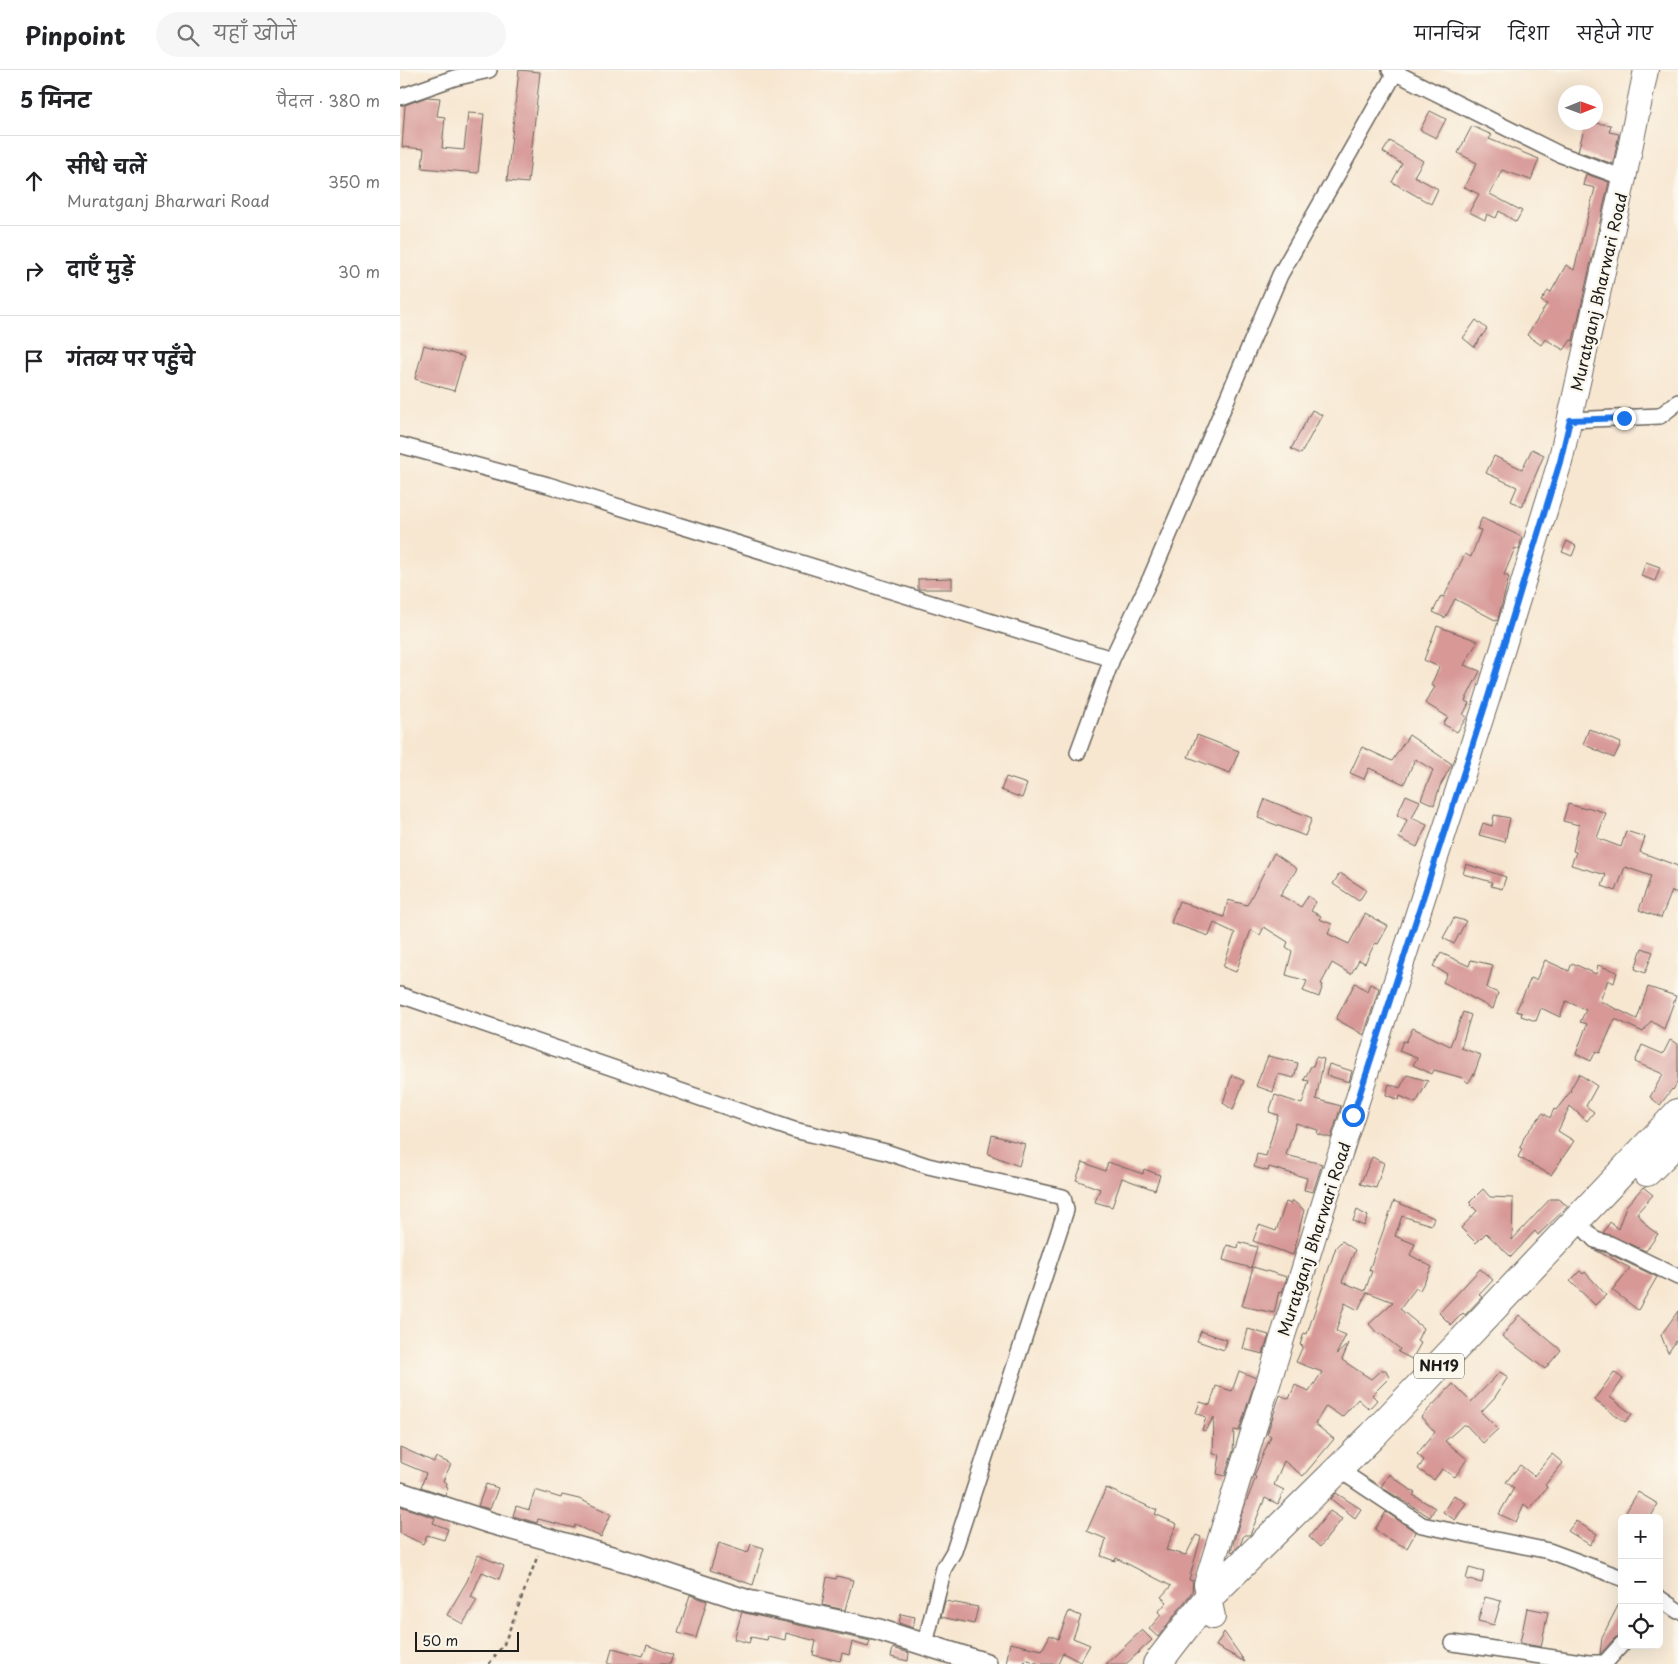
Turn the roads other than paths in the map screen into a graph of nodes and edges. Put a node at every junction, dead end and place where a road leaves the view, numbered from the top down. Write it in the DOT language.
graph roads {
  1 [pos="489,70"];
  2 [pos="1646,70"];
  3 [pos="1392,71"];
  4 [pos="400,97"];
  5 [pos="1624,178"];
  6 [pos="1678,402"];
  7 [pos="1570,420"];
  8 [pos="400,445"];
  9 [pos="1112,660"];
  10 [pos="1078,752"];
  11 [pos="400,995"];
  12 [pos="1678,1113"];
  13 [pos="1678,1141"];
  14 [pos="1582,1225"];
  15 [pos="1678,1278"];
  16 [pos="1345,1473"];
  17 [pos="400,1493"];
  18 [pos="1618,1577"];
  19 [pos="1663,1601"];
  20 [pos="1214,1608"];
  21 [pos="1678,1611"];
  22 [pos="1453,1643"];
  23 [pos="924,1644"];
  24 [pos="1618,1648"];
  25 [pos="986,1664"];
  26 [pos="1157,1664"];
  27 [pos="1177,1664"];
  1 -- 4 [label="street"];
  2 -- 5 [label="main road, Muratganj Bharwari Road"];
  3 -- 5 [label="street"];
  3 -- 9 [label="street"];
  5 -- 7 [label="main road, Muratganj Bharwari Road"];
  6 -- 7 [label="street"];
  7 -- 20 [label="main road, Muratganj Bharwari Road"];
  8 -- 9 [label="street"];
  9 -- 10 [label="street"];
  11 -- 23 [label="street"];
  12 -- 14 [label="highway, NH19"];
  13 -- 14 [label="highway, NH19"];
  14 -- 15 [label="street"];
  14 -- 16 [label="highway, NH19"];
  16 -- 18 [label="street"];
  16 -- 20 [label="highway, NH19"];
  17 -- 23 [label="street"];
  19 -- 21 [label="street"];
  20 -- 26 [label="highway, NH19"];
  20 -- 27 [label="highway, NH19"];
  22 -- 24 [label="street"];
  23 -- 25 [label="street"];
}
